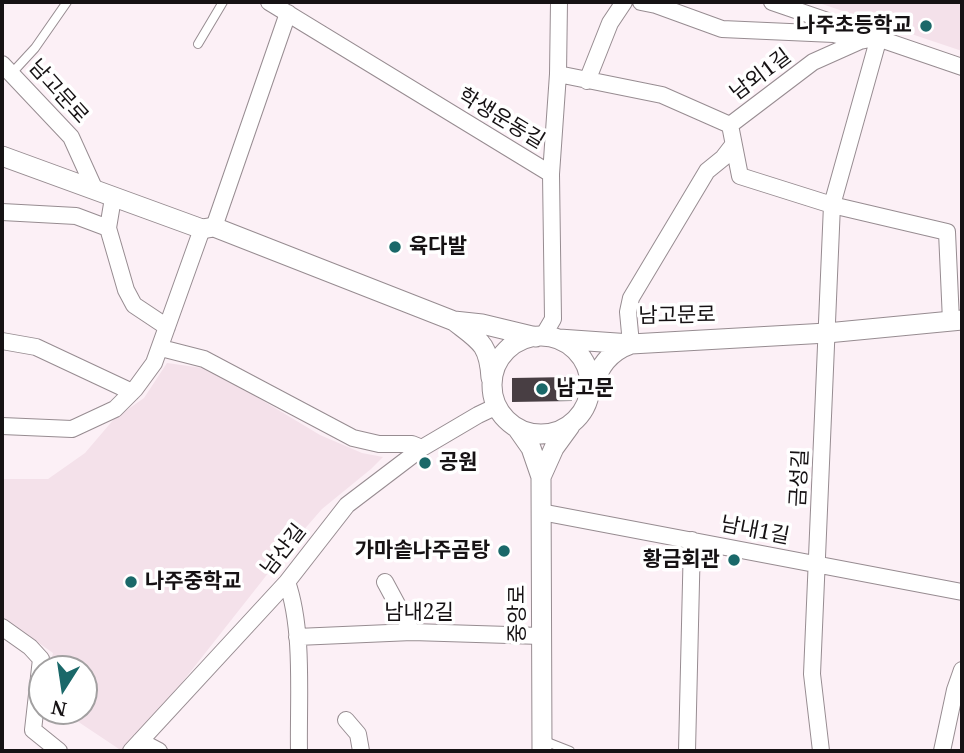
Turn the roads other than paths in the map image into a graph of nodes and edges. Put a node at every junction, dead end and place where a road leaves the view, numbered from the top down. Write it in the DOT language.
graph roads {
  1 [pos="67,2"];
  2 [pos="223,2"];
  3 [pos="269,2"];
  4 [pos="559,2"];
  5 [pos="624,2"];
  6 [pos="641,2"];
  7 [pos="772,2"];
  8 [pos="288,13"];
  9 [pos="878,37"];
  10 [pos="860,41"];
  11 [pos="198,44"];
  12 [pos="962,66"];
  13 [pos="6,69"];
  14 [pos="558,74"];
  15 [pos="587,81"];
  16 [pos="730,125"];
  17 [pos="733,145"];
  18 [pos="2,156"];
  19 [pos="551,174"];
  20 [pos="104,194"];
  21 [pos="832,205"];
  22 [pos="2,212"];
  23 [pos="108,228"];
  24 [pos="208,228"];
  25 [pos="947,232"];
  26 [pos="454,321"];
  27 [pos="957,321"];
  28 [pos="167,327"];
  29 [pos="827,333"];
  30 [pos="546,337"];
  31 [pos="2,341"];
  32 [pos="631,344"];
  33 [pos="160,348"];
  34 [pos="492,387"];
  35 [pos="590,389"];
  36 [pos="132,392"];
  37 [pos="497,407"];
  38 [pos="578,418"];
  39 [pos="2,426"];
  40 [pos="517,428"];
  41 [pos="422,448"];
  42 [pos="541,477"];
  43 [pos="541,512"];
  44 [pos="692,540"];
  45 [pos="817,564"];
  46 [pos="287,582"];
  47 [pos="385,582"];
  48 [pos="962,592"];
  49 [pos="2,627"];
  50 [pos="412,632"];
  51 [pos="541,636"];
  52 [pos="298,637"];
  53 [pos="962,670"];
  54 [pos="346,720"];
  55 [pos="135,746"];
  56 [pos="542,746"];
  57 [pos="59,751"];
  58 [pos="159,751"];
  59 [pos="299,751"];
  60 [pos="361,751"];
  61 [pos="570,751"];
  62 [pos="687,751"];
  63 [pos="821,751"];
  64 [pos="943,751"];
  1 -- 13 [label="lane"];
  2 -- 11 [label="lane"];
  3 -- 8 [label="street, 학생운동길"];
  4 -- 14 [label="street"];
  5 -- 15 [label="street"];
  6 -- 10 [label="street"];
  7 -- 9 [label="street"];
  8 -- 19 [label="street, 학생운동길"];
  8 -- 24 [label="street"];
  9 -- 10 [label="street, 남외1길"];
  9 -- 12 [label="street"];
  9 -- 21 [label="street"];
  10 -- 16 [label="street, 남외1길"];
  13 -- 20 [label="street, 남고문로"];
  14 -- 15 [label="street"];
  14 -- 19 [label="street"];
  15 -- 16 [label="street"];
  16 -- 17 [label="street, 남외1길"];
  17 -- 21 [label="street, 남외1길"];
  17 -- 32 [label="street, 남고문로"];
  18 -- 20 [label="street"];
  19 -- 30 [label="street, 학생운동길"];
  20 -- 23 [label="street"];
  20 -- 24 [label="street"];
  21 -- 25 [label="street, 남외1길"];
  21 -- 29 [label="street"];
  22 -- 23 [label="street"];
  23 -- 28 [label="street"];
  24 -- 26 [label="street"];
  24 -- 28 [label="street"];
  25 -- 27 [label="street, 남고문로"];
  26 -- 30 [label="street"];
  26 -- 34 [label="street"];
  27 -- 29 [label="street, 남고문로"];
  28 -- 33 [label="street"];
  29 -- 32 [label="street, 남고문로"];
  29 -- 45 [label="street, 금성길"];
  30 -- 32 [label="street"];
  30 -- 34 [label="street"];
  30 -- 35 [label="street"];
  31 -- 36 [label="street"];
  32 -- 35 [label="street"];
  33 -- 36 [label="street"];
  33 -- 41 [label="street"];
  34 -- 37 [label="street"];
  35 -- 38 [label="street"];
  36 -- 39 [label="street"];
  37 -- 40 [label="street"];
  37 -- 41 [label="street, 남산길"];
  38 -- 40 [label="street"];
  38 -- 42 [label="street"];
  40 -- 42 [label="street"];
  41 -- 46 [label="street, 남산길"];
  42 -- 43 [label="street, 중앙로"];
  43 -- 44 [label="street, 남내1길"];
  43 -- 51 [label="street, 중앙로"];
  44 -- 45 [label="street, 남내1길"];
  44 -- 62 [label="street"];
  45 -- 48 [label="street, 남내1길"];
  45 -- 63 [label="street, 금성길"];
  46 -- 52 [label="street"];
  46 -- 55 [label="street, 남산길"];
  47 -- 50 [label="street"];
  49 -- 57 [label="street"];
  50 -- 51 [label="street, 남내2길"];
  50 -- 52 [label="street, 남내2길"];
  51 -- 56 [label="street, 중앙로"];
  52 -- 59 [label="street"];
  53 -- 64 [label="street"];
  54 -- 60 [label="street"];
  55 -- 58 [label="street"];
  56 -- 61 [label="lane"];
}
